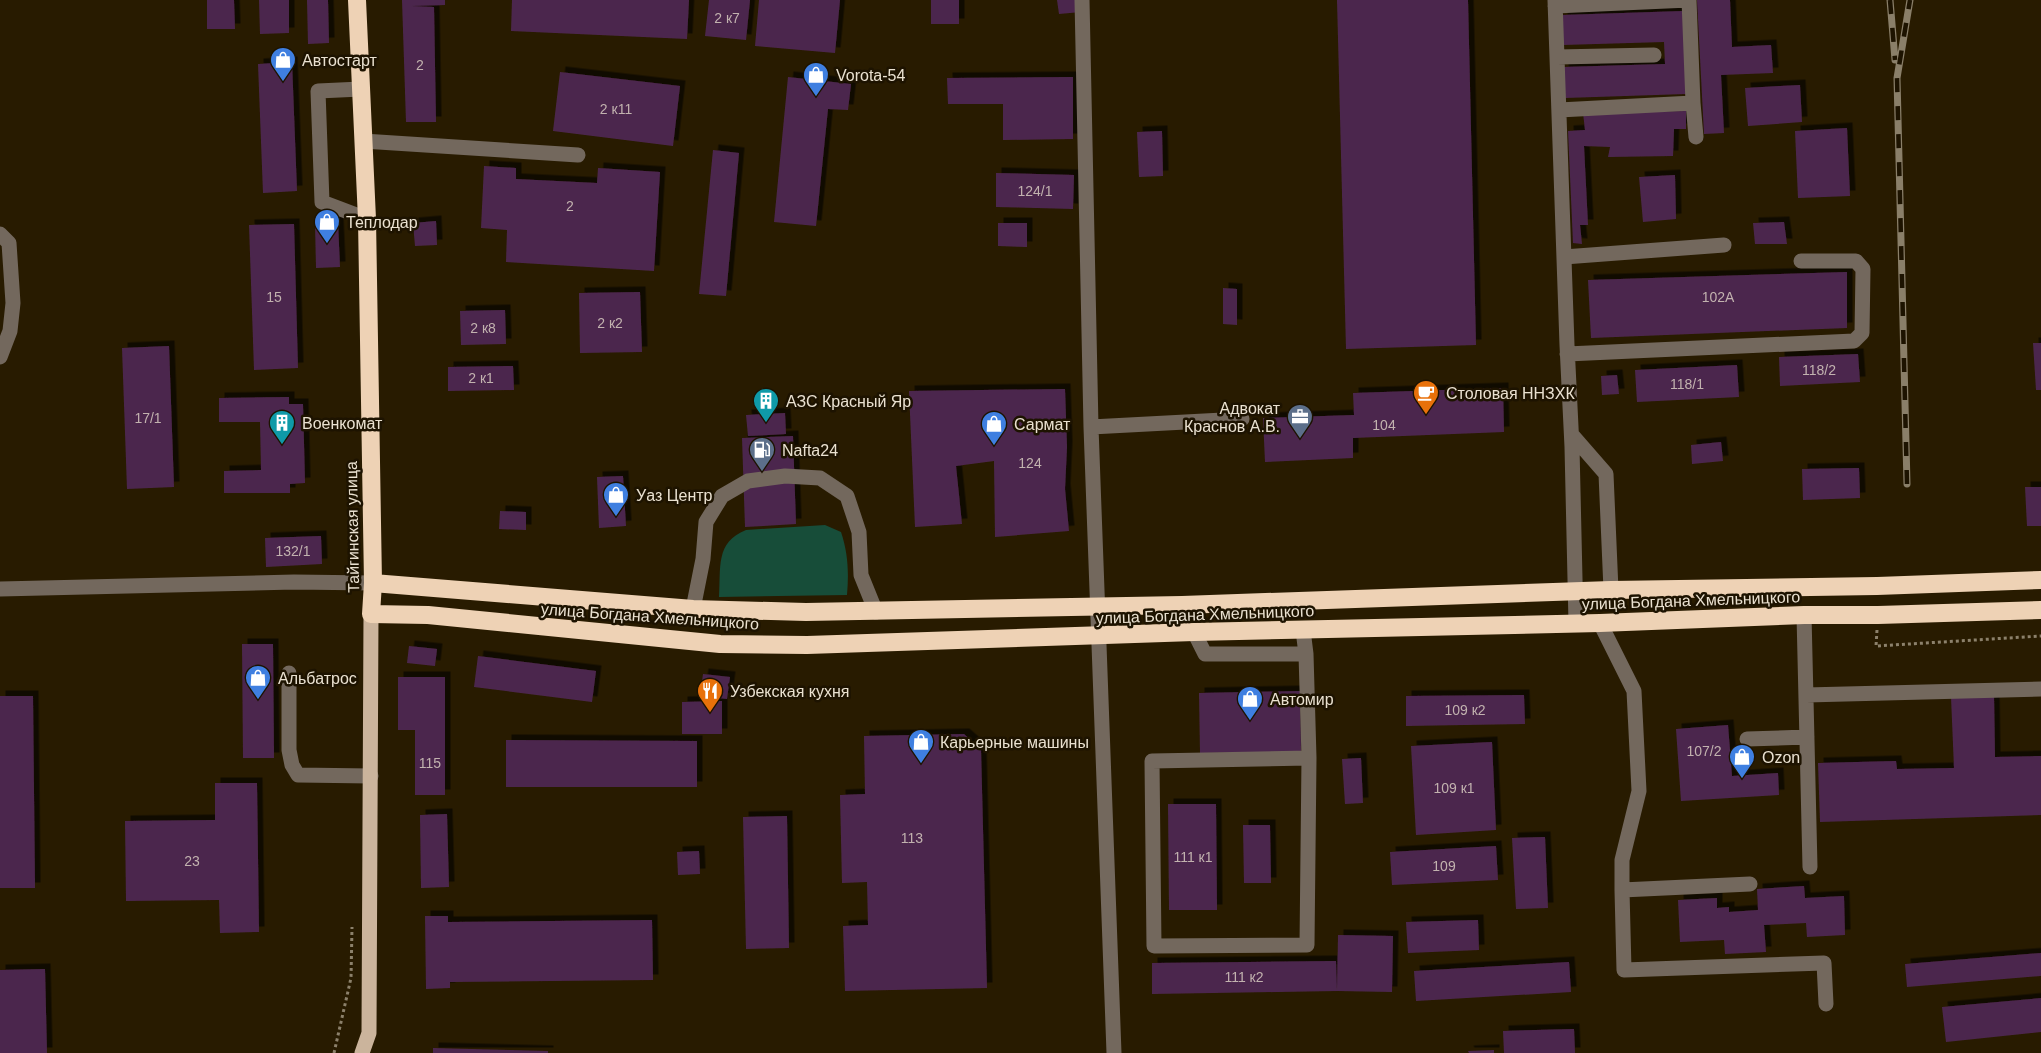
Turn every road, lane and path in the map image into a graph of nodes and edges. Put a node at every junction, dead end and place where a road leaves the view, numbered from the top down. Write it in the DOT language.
graph roads {
  1 [pos="357,0"];
  2 [pos="1082,0"];
  3 [pos="1689,0"];
  4 [pos="1555,3"];
  5 [pos="1654,55"];
  6 [pos="1557,57"];
  7 [pos="361,89"];
  8 [pos="1693,103"];
  9 [pos="1559,110"];
  10 [pos="1696,137"];
  11 [pos="363,141"];
  12 [pos="578,154"];
  13 [pos="367,219"];
  14 [pos="0,234"];
  15 [pos="1724,245"];
  16 [pos="1564,257"];
  17 [pos="1801,261"];
  18 [pos="1567,354"];
  19 [pos="0,357"];
  20 [pos="1242,419"];
  21 [pos="1091,427"];
  22 [pos="1572,435"];
  23 [pos="2041,580"];
  24 [pos="373,583"];
  25 [pos="0,589"];
  26 [pos="1611,590"];
  27 [pos="1575,592"];
  28 [pos="1099,606"];
  29 [pos="693,609"];
  30 [pos="2041,610"];
  31 [pos="806,612"];
  32 [pos="876,612"];
  33 [pos="371,614"];
  34 [pos="1804,615"];
  35 [pos="1576,623"];
  36 [pos="1600,623"];
  37 [pos="1303,630"];
  38 [pos="1194,632"];
  39 [pos="1100,636"];
  40 [pos="2041,636"];
  41 [pos="807,645"];
  42 [pos="1876,646"];
  43 [pos="1306,654"];
  44 [pos="289,673"];
  45 [pos="2041,689"];
  46 [pos="1806,695"];
  47 [pos="1807,737"];
  48 [pos="1747,739"];
  49 [pos="1309,758"];
  50 [pos="370,776"];
  51 [pos="1810,867"];
  52 [pos="1750,884"];
  53 [pos="1622,890"];
  54 [pos="353,919"];
  55 [pos="1827,1004"];
  56 [pos="368,1050"];
  57 [pos="334,1053"];
  58 [pos="1114,1053"];
  1 -- 7 [label="highway, Тайгинская улица"];
  2 -- 21 [label="lane"];
  3 -- 4 [label="lane"];
  3 -- 8 [label="lane"];
  4 -- 6 [label="lane"];
  5 -- 6 [label="lane"];
  6 -- 9 [label="lane"];
  7 -- 11 [label="highway, Тайгинская улица"];
  7 -- 13 [label="lane"];
  8 -- 9 [label="lane"];
  8 -- 10 [label="lane"];
  9 -- 16 [label="lane"];
  11 -- 12 [label="lane"];
  11 -- 13 [label="highway, Тайгинская улица"];
  13 -- 24 [label="highway, Тайгинская улица"];
  14 -- 19 [label="lane"];
  15 -- 16 [label="lane"];
  16 -- 18 [label="lane"];
  17 -- 18 [label="lane"];
  18 -- 22 [label="lane"];
  20 -- 21 [label="lane"];
  21 -- 28 [label="lane"];
  22 -- 26 [label="lane"];
  22 -- 27 [label="lane"];
  23 -- 26 [label="highway, улица Богдана Хмельницкого"];
  24 -- 25 [label="lane"];
  24 -- 29 [label="highway, улица Богдана Хмельницкого"];
  24 -- 33 [label="highway, Тайгинская улица"];
  26 -- 27 [label="highway, улица Богдана Хмельницкого"];
  27 -- 28 [label="highway, улица Богдана Хмельницкого"];
  27 -- 35 [label="lane"];
  28 -- 32 [label="highway, улица Богдана Хмельницкого"];
  28 -- 39 [label="lane"];
  29 -- 31 [label="highway, улица Богдана Хмельницкого"];
  29 -- 32 [label="lane"];
  30 -- 34 [label="highway, улица Богдана Хмельницкого"];
  31 -- 32 [label="highway, улица Богдана Хмельницкого"];
  31 -- 41 [label="highway"];
  33 -- 41 [label="highway, улица Богдана Хмельницкого"];
  33 -- 50 [label="main road, Тайгинская улица"];
  34 -- 36 [label="highway, улица Богдана Хмельницкого"];
  34 -- 46 [label="lane"];
  35 -- 36 [label="highway, улица Богдана Хмельницкого"];
  35 -- 37 [label="highway, улица Богдана Хмельницкого"];
  36 -- 53 [label="lane"];
  37 -- 38 [label="highway, улица Богдана Хмельницкого"];
  37 -- 43 [label="lane"];
  38 -- 39 [label="highway, улица Богдана Хмельницкого"];
  38 -- 43 [label="lane"];
  39 -- 41 [label="highway, улица Богдана Хмельницкого"];
  39 -- 58 [label="lane"];
  40 -- 42 [label="path"];
  43 -- 49 [label="lane"];
  44 -- 50 [label="lane"];
  45 -- 46 [label="lane"];
  46 -- 47 [label="lane"];
  47 -- 48 [label="lane"];
  47 -- 51 [label="lane"];
  49 -- 49 [label="lane"];
  50 -- 56 [label="main road, Тайгинская улица"];
  52 -- 53 [label="lane"];
  53 -- 55 [label="lane"];
  54 -- 57 [label="path"];
}
